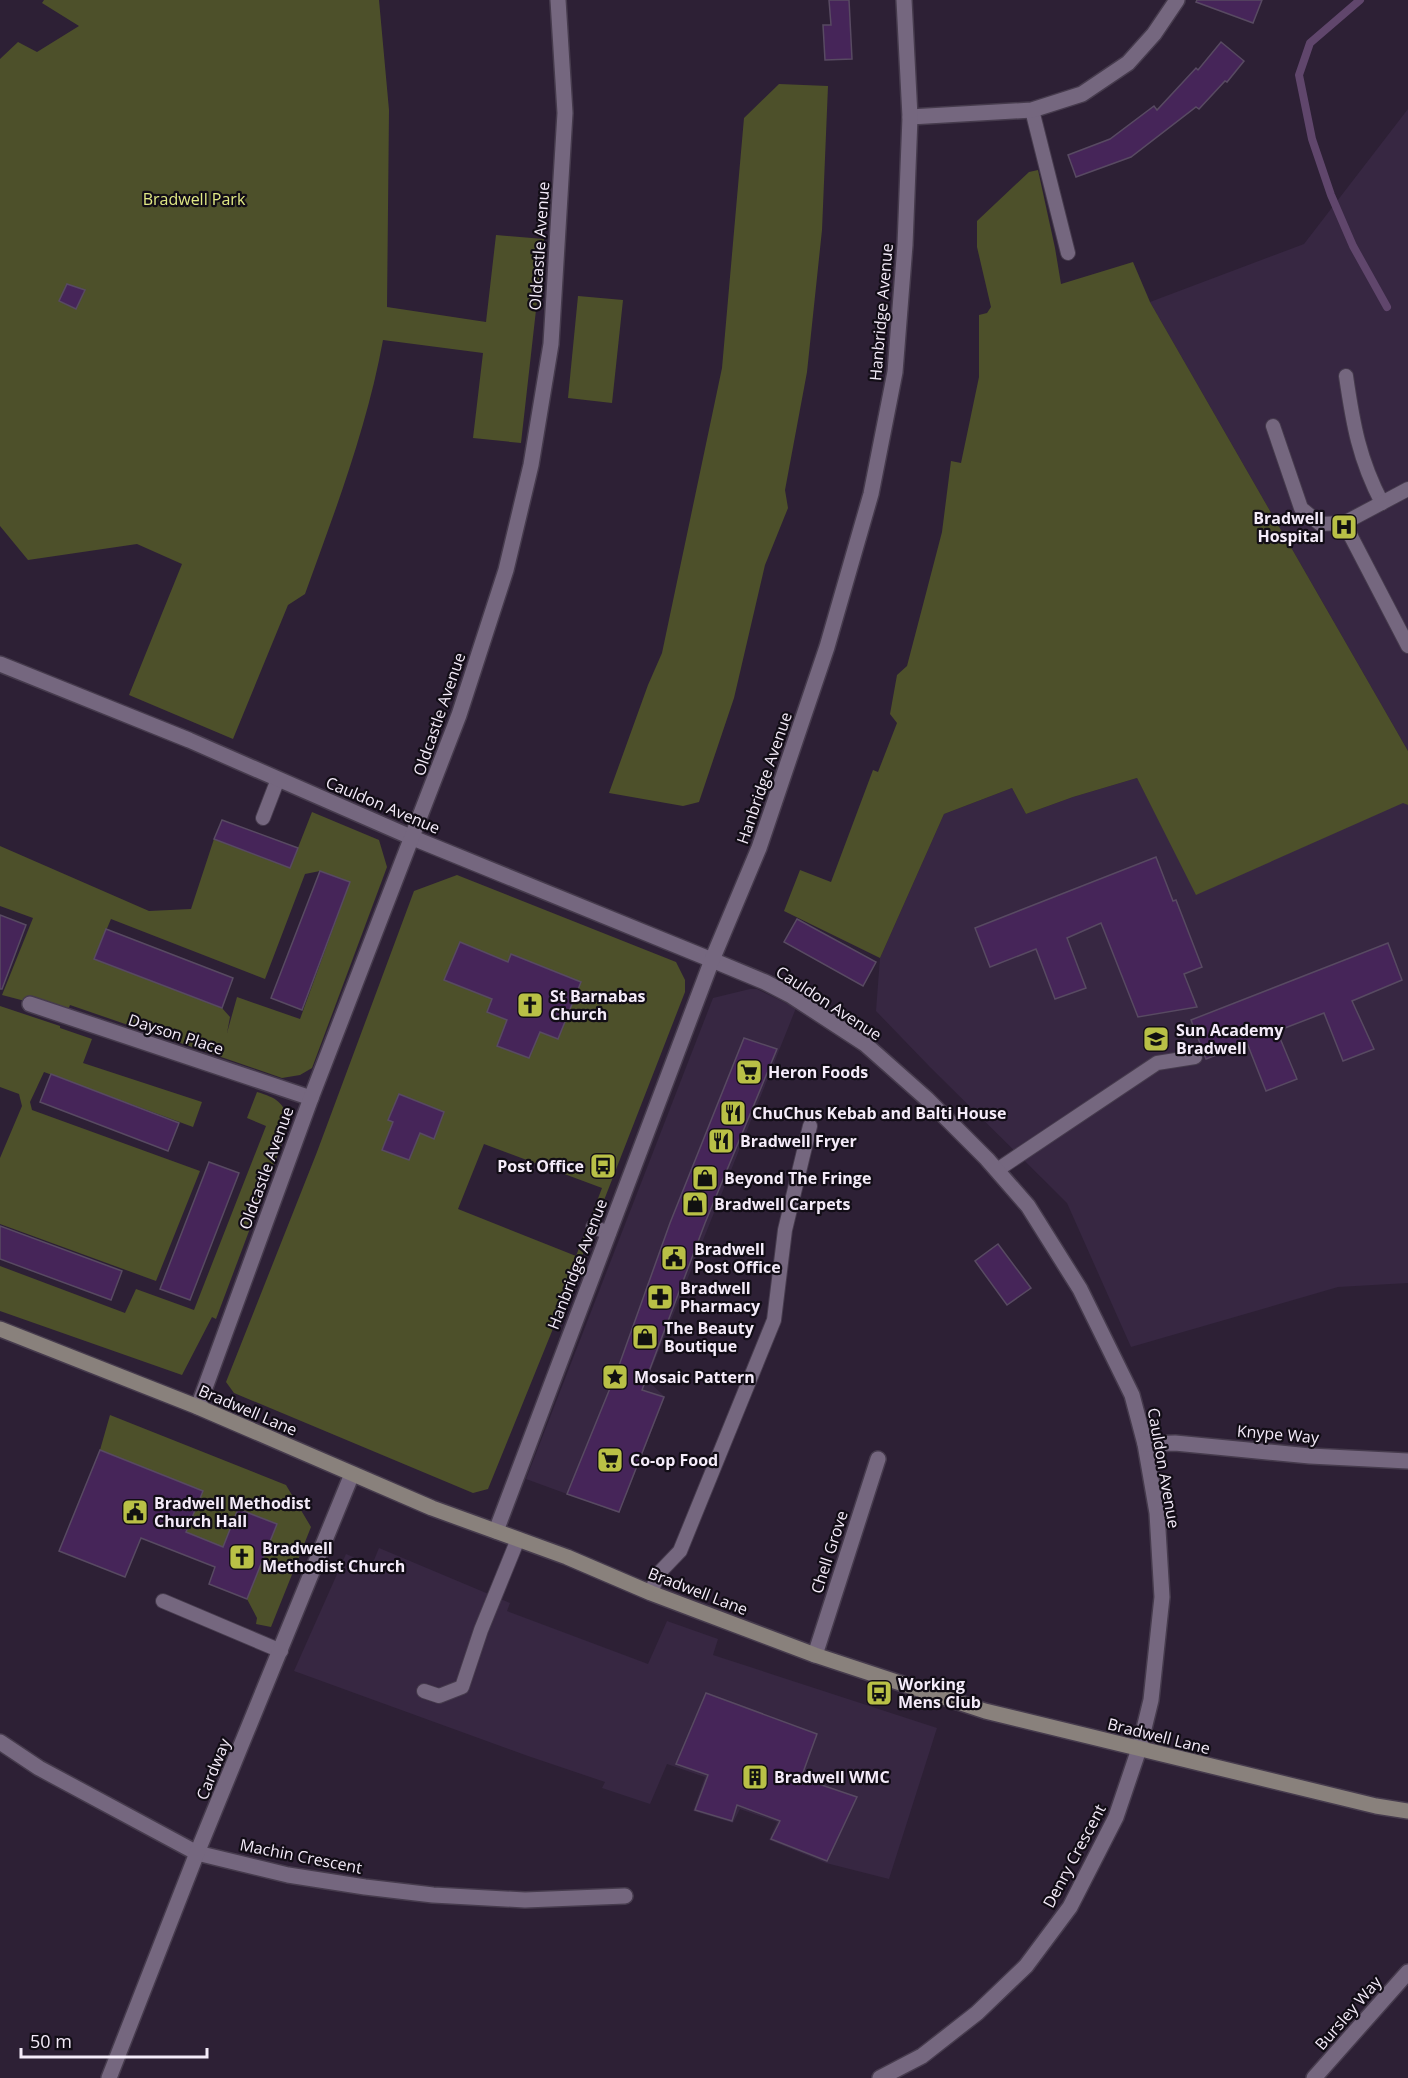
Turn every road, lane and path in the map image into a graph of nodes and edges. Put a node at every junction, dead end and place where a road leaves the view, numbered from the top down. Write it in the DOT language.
graph roads {
  1 [pos="558,0"];
  2 [pos="904,0"];
  3 [pos="1177,0"];
  4 [pos="1032,110"];
  5 [pos="910,117"];
  6 [pos="1068,254"];
  7 [pos="1346,376"];
  8 [pos="1273,426"];
  9 [pos="1408,489"];
  10 [pos="1383,503"];
  11 [pos="1344,524"];
  12 [pos="1408,646"];
  13 [pos="0,664"];
  14 [pos="278,779"];
  15 [pos="263,818"];
  16 [pos="413,838"];
  17 [pos="712,960"];
  18 [pos="30,1004"];
  19 [pos="1195,1057"];
  20 [pos="311,1098"];
  21 [pos="810,1126"];
  22 [pos="998,1170"];
  23 [pos="593,1227"];
  24 [pos="609,1233"];
  25 [pos="0,1329"];
  26 [pos="198,1407"];
  27 [pos="1144,1444"];
  28 [pos="878,1459"];
  29 [pos="1408,1461"];
  30 [pos="352,1474"];
  31 [pos="496,1531"];
  32 [pos="518,1539"];
  33 [pos="651,1593"];
  34 [pos="164,1602"];
  35 [pos="281,1651"];
  36 [pos="815,1655"];
  37 [pos="424,1691"];
  38 [pos="0,1742"];
  39 [pos="1139,1749"];
  40 [pos="1408,1811"];
  41 [pos="197,1853"];
  42 [pos="625,1896"];
  43 [pos="1408,1971"];
  44 [pos="109,2078"];
  45 [pos="880,2078"];
  46 [pos="1314,2078"];
  1 -- 16 [label="street, Oldcastle Avenue"];
  2 -- 5 [label="street, Hanbridge Avenue"];
  3 -- 4 [label="street"];
  4 -- 5 [label="street"];
  4 -- 6 [label="lane"];
  5 -- 17 [label="street, Hanbridge Avenue"];
  7 -- 10 [label="lane"];
  8 -- 11 [label="lane"];
  9 -- 10 [label="lane"];
  10 -- 11 [label="lane"];
  11 -- 12 [label="lane"];
  13 -- 14 [label="street, Cauldon Avenue"];
  14 -- 15 [label="lane"];
  14 -- 16 [label="street, Cauldon Avenue"];
  16 -- 17 [label="street, Cauldon Avenue"];
  16 -- 20 [label="street, Oldcastle Avenue"];
  17 -- 22 [label="street, Cauldon Avenue"];
  17 -- 24 [label="street, Hanbridge Avenue"];
  18 -- 20 [label="street, Dayson Place"];
  19 -- 22 [label="lane"];
  20 -- 26 [label="street, Oldcastle Avenue"];
  21 -- 33 [label="lane"];
  22 -- 27 [label="street, Cauldon Avenue"];
  23 -- 24 [label="lane"];
  24 -- 31 [label="street, Hanbridge Avenue"];
  25 -- 26 [label="street, Bradwell Lane"];
  26 -- 30 [label="street, Bradwell Lane"];
  27 -- 29 [label="street, Knype Way"];
  27 -- 39 [label="street, Cauldon Avenue"];
  28 -- 36 [label="street, Chell Grove"];
  30 -- 31 [label="street, Bradwell Lane"];
  30 -- 35 [label="street, Cardway"];
  31 -- 32 [label="street, Bradwell Lane"];
  32 -- 33 [label="street, Bradwell Lane"];
  32 -- 37 [label="lane"];
  33 -- 36 [label="street, Bradwell Lane"];
  34 -- 35 [label="lane"];
  35 -- 41 [label="street, Cardway"];
  36 -- 39 [label="street, Bradwell Lane"];
  38 -- 41 [label="street, Machin Crescent"];
  39 -- 40 [label="street, Bradwell Lane"];
  39 -- 45 [label="street, Denry Crescent"];
  41 -- 42 [label="street, Machin Crescent"];
  41 -- 44 [label="street, Cardway"];
  43 -- 46 [label="street, Bursley Way"];
}
